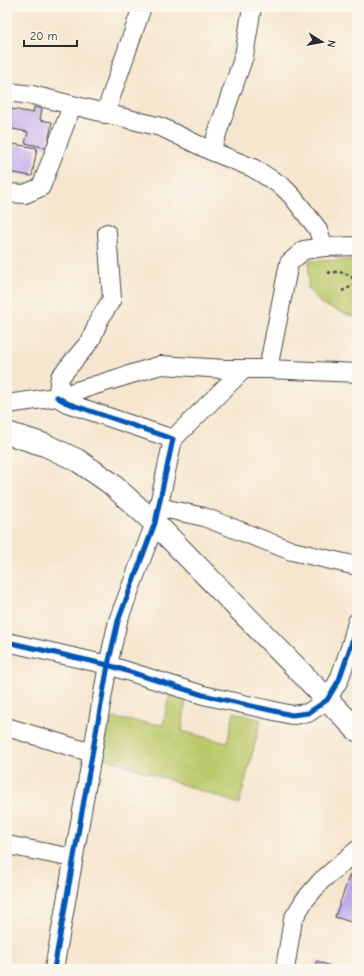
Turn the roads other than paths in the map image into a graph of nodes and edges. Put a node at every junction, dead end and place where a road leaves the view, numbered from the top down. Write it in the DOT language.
graph roads {
  1 [pos="142,7"];
  2 [pos="252,7"];
  3 [pos="7,92"];
  4 [pos="72,106"];
  5 [pos="105,114"];
  6 [pos="211,151"];
  7 [pos="7,193"];
  8 [pos="107,233"];
  9 [pos="357,246"];
  10 [pos="324,247"];
  11 [pos="244,369"];
  12 [pos="268,369"];
  13 [pos="357,373"];
  14 [pos="57,397"];
  15 [pos="7,404"];
  16 [pos="7,433"];
  17 [pos="173,439"];
  18 [pos="156,515"];
  19 [pos="357,566"];
  20 [pos="357,622"];
  21 [pos="7,642"];
  22 [pos="108,665"];
  23 [pos="327,700"];
  24 [pos="7,727"];
  25 [pos="357,730"];
  26 [pos="92,753"];
  27 [pos="7,845"];
  28 [pos="357,850"];
  29 [pos="73,858"];
  30 [pos="54,969"];
  31 [pos="286,969"];
  1 -- 5 [label="street"];
  2 -- 6 [label="street"];
  3 -- 4 [label="street"];
  4 -- 5 [label="street"];
  4 -- 7 [label="street"];
  5 -- 6 [label="street"];
  6 -- 10 [label="street"];
  8 -- 14 [label="street"];
  9 -- 10 [label="street"];
  10 -- 12 [label="street"];
  11 -- 12 [label="street"];
  11 -- 14 [label="street"];
  11 -- 17 [label="street"];
  12 -- 13 [label="street"];
  14 -- 15 [label="street"];
  14 -- 17 [label="street"];
  16 -- 18 [label="street"];
  17 -- 18 [label="street"];
  18 -- 19 [label="street"];
  18 -- 22 [label="street"];
  18 -- 23 [label="street"];
  20 -- 23 [label="street"];
  21 -- 22 [label="street"];
  22 -- 23 [label="street"];
  22 -- 26 [label="street"];
  23 -- 25 [label="street"];
  24 -- 26 [label="street"];
  26 -- 29 [label="street"];
  27 -- 29 [label="street"];
  28 -- 31 [label="street"];
  29 -- 30 [label="street"];
}
